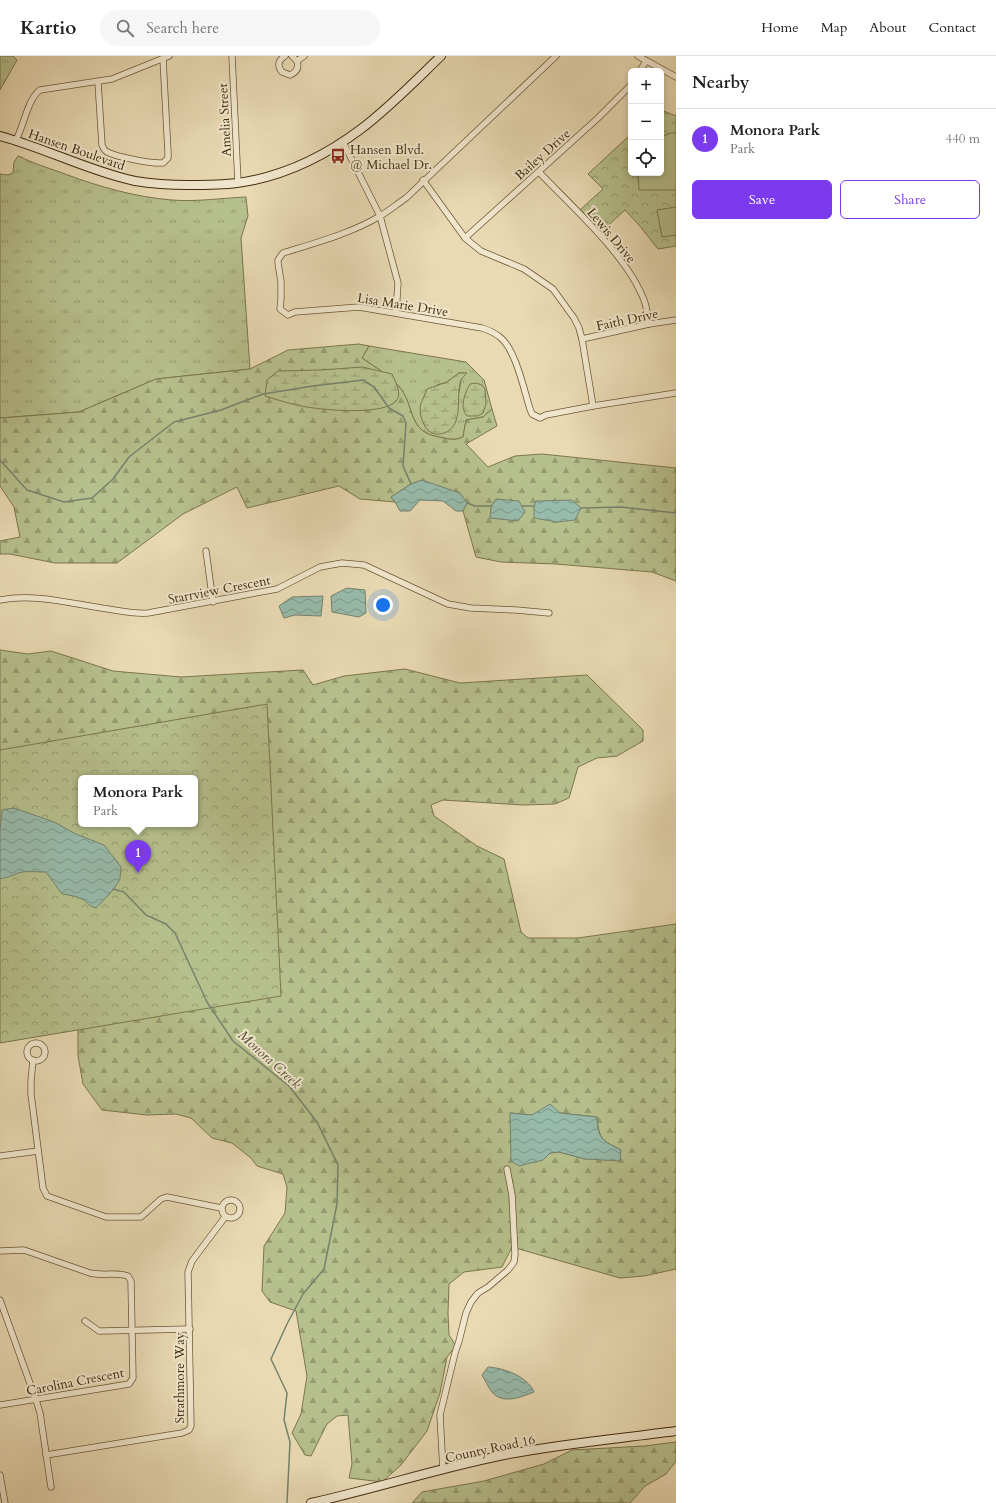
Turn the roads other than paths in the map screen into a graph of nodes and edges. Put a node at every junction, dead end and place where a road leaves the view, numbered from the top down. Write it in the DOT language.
graph roads {
  1 [pos="169,56"];
  2 [pos="232,56"];
  3 [pos="285,56"];
  4 [pos="292,56"];
  5 [pos="304,56"];
  6 [pos="442,56"];
  7 [pos="556,56"];
  8 [pos="638,56"];
  9 [pos="163,58"];
  10 [pos="297,61"];
  11 [pos="646,61"];
  12 [pos="642,68"];
  13 [pos="676,77"];
  14 [pos="98,82"];
  15 [pos="628,88"];
  16 [pos="0,136"];
  17 [pos="16,140"];
  18 [pos="343,142"];
  19 [pos="539,172"];
  20 [pos="423,180"];
  21 [pos="238,183"];
  22 [pos="380,216"];
  23 [pos="465,238"];
  24 [pos="396,314"];
  25 [pos="676,320"];
  26 [pos="649,324"];
  27 [pos="582,339"];
  28 [pos="676,393"];
  29 [pos="593,406"];
  30 [pos="206,551"];
  31 [pos="0,600"];
  32 [pos="213,602"];
  33 [pos="549,613"];
  34 [pos="33,1060"];
  35 [pos="38,1151"];
  36 [pos="0,1156"];
  37 [pos="506,1169"];
  38 [pos="221,1208"];
  39 [pos="225,1217"];
  40 [pos="0,1250"];
  41 [pos="0,1300"];
  42 [pos="85,1321"];
  43 [pos="190,1328"];
  44 [pos="133,1330"];
  45 [pos="36,1400"];
  46 [pos="0,1405"];
  47 [pos="676,1430"];
  48 [pos="46,1455"];
  49 [pos="443,1470"];
  50 [pos="0,1475"];
  51 [pos="51,1485"];
  52 [pos="5,1503"];
  53 [pos="311,1503"];
  1 -- 9 [label="street"];
  2 -- 21 [label="street, Amelia Street"];
  3 -- 10 [label="street"];
  4 -- 10 [label="street"];
  5 -- 10 [label="street"];
  6 -- 18 [label="street, Hansen Boulevard"];
  7 -- 20 [label="street, Lisa Marie Drive"];
  8 -- 11 [label="street"];
  9 -- 14 [label="street"];
  9 -- 14 [label="street"];
  11 -- 12 [label="street"];
  11 -- 13 [label="street"];
  14 -- 17 [label="street"];
  15 -- 19 [label="street, Bailey Drive"];
  16 -- 17 [label="street, Hansen Boulevard"];
  17 -- 21 [label="street, Hansen Boulevard"];
  18 -- 21 [label="street, Hansen Boulevard"];
  18 -- 22 [label="street"];
  19 -- 23 [label="street, Bailey Drive"];
  19 -- 26 [label="street, Lewis Drive"];
  20 -- 22 [label="street, Lisa Marie Drive"];
  20 -- 23 [label="street"];
  22 -- 24 [label="street"];
  22 -- 24 [label="street, Lisa Marie Drive"];
  23 -- 27 [label="street"];
  24 -- 29 [label="street, Lisa Marie Drive"];
  25 -- 26 [label="street, Faith Drive"];
  26 -- 27 [label="street, Faith Drive"];
  27 -- 29 [label="street"];
  28 -- 29 [label="street, Lisa Marie Drive"];
  30 -- 32 [label="street"];
  31 -- 32 [label="street, Starrview Crescent"];
  32 -- 33 [label="street, Starrview Crescent"];
  34 -- 35 [label="street"];
  35 -- 36 [label="street"];
  35 -- 38 [label="street"];
  37 -- 49 [label="street"];
  38 -- 39 [label="street"];
  38 -- 39 [label="street, Strathmore Way"];
  39 -- 43 [label="street, Strathmore Way"];
  40 -- 44 [label="street, Carolina Crescent"];
  41 -- 45 [label="street"];
  42 -- 44 [label="street"];
  43 -- 44 [label="street"];
  43 -- 48 [label="street, Strathmore Way"];
  44 -- 45 [label="street, Carolina Crescent"];
  45 -- 46 [label="street, Carolina Crescent"];
  45 -- 48 [label="street"];
  47 -- 49 [label="street, County Road 16"];
  48 -- 51 [label="street"];
  49 -- 53 [label="street, County Road 16"];
  50 -- 52 [label="street"];
}
